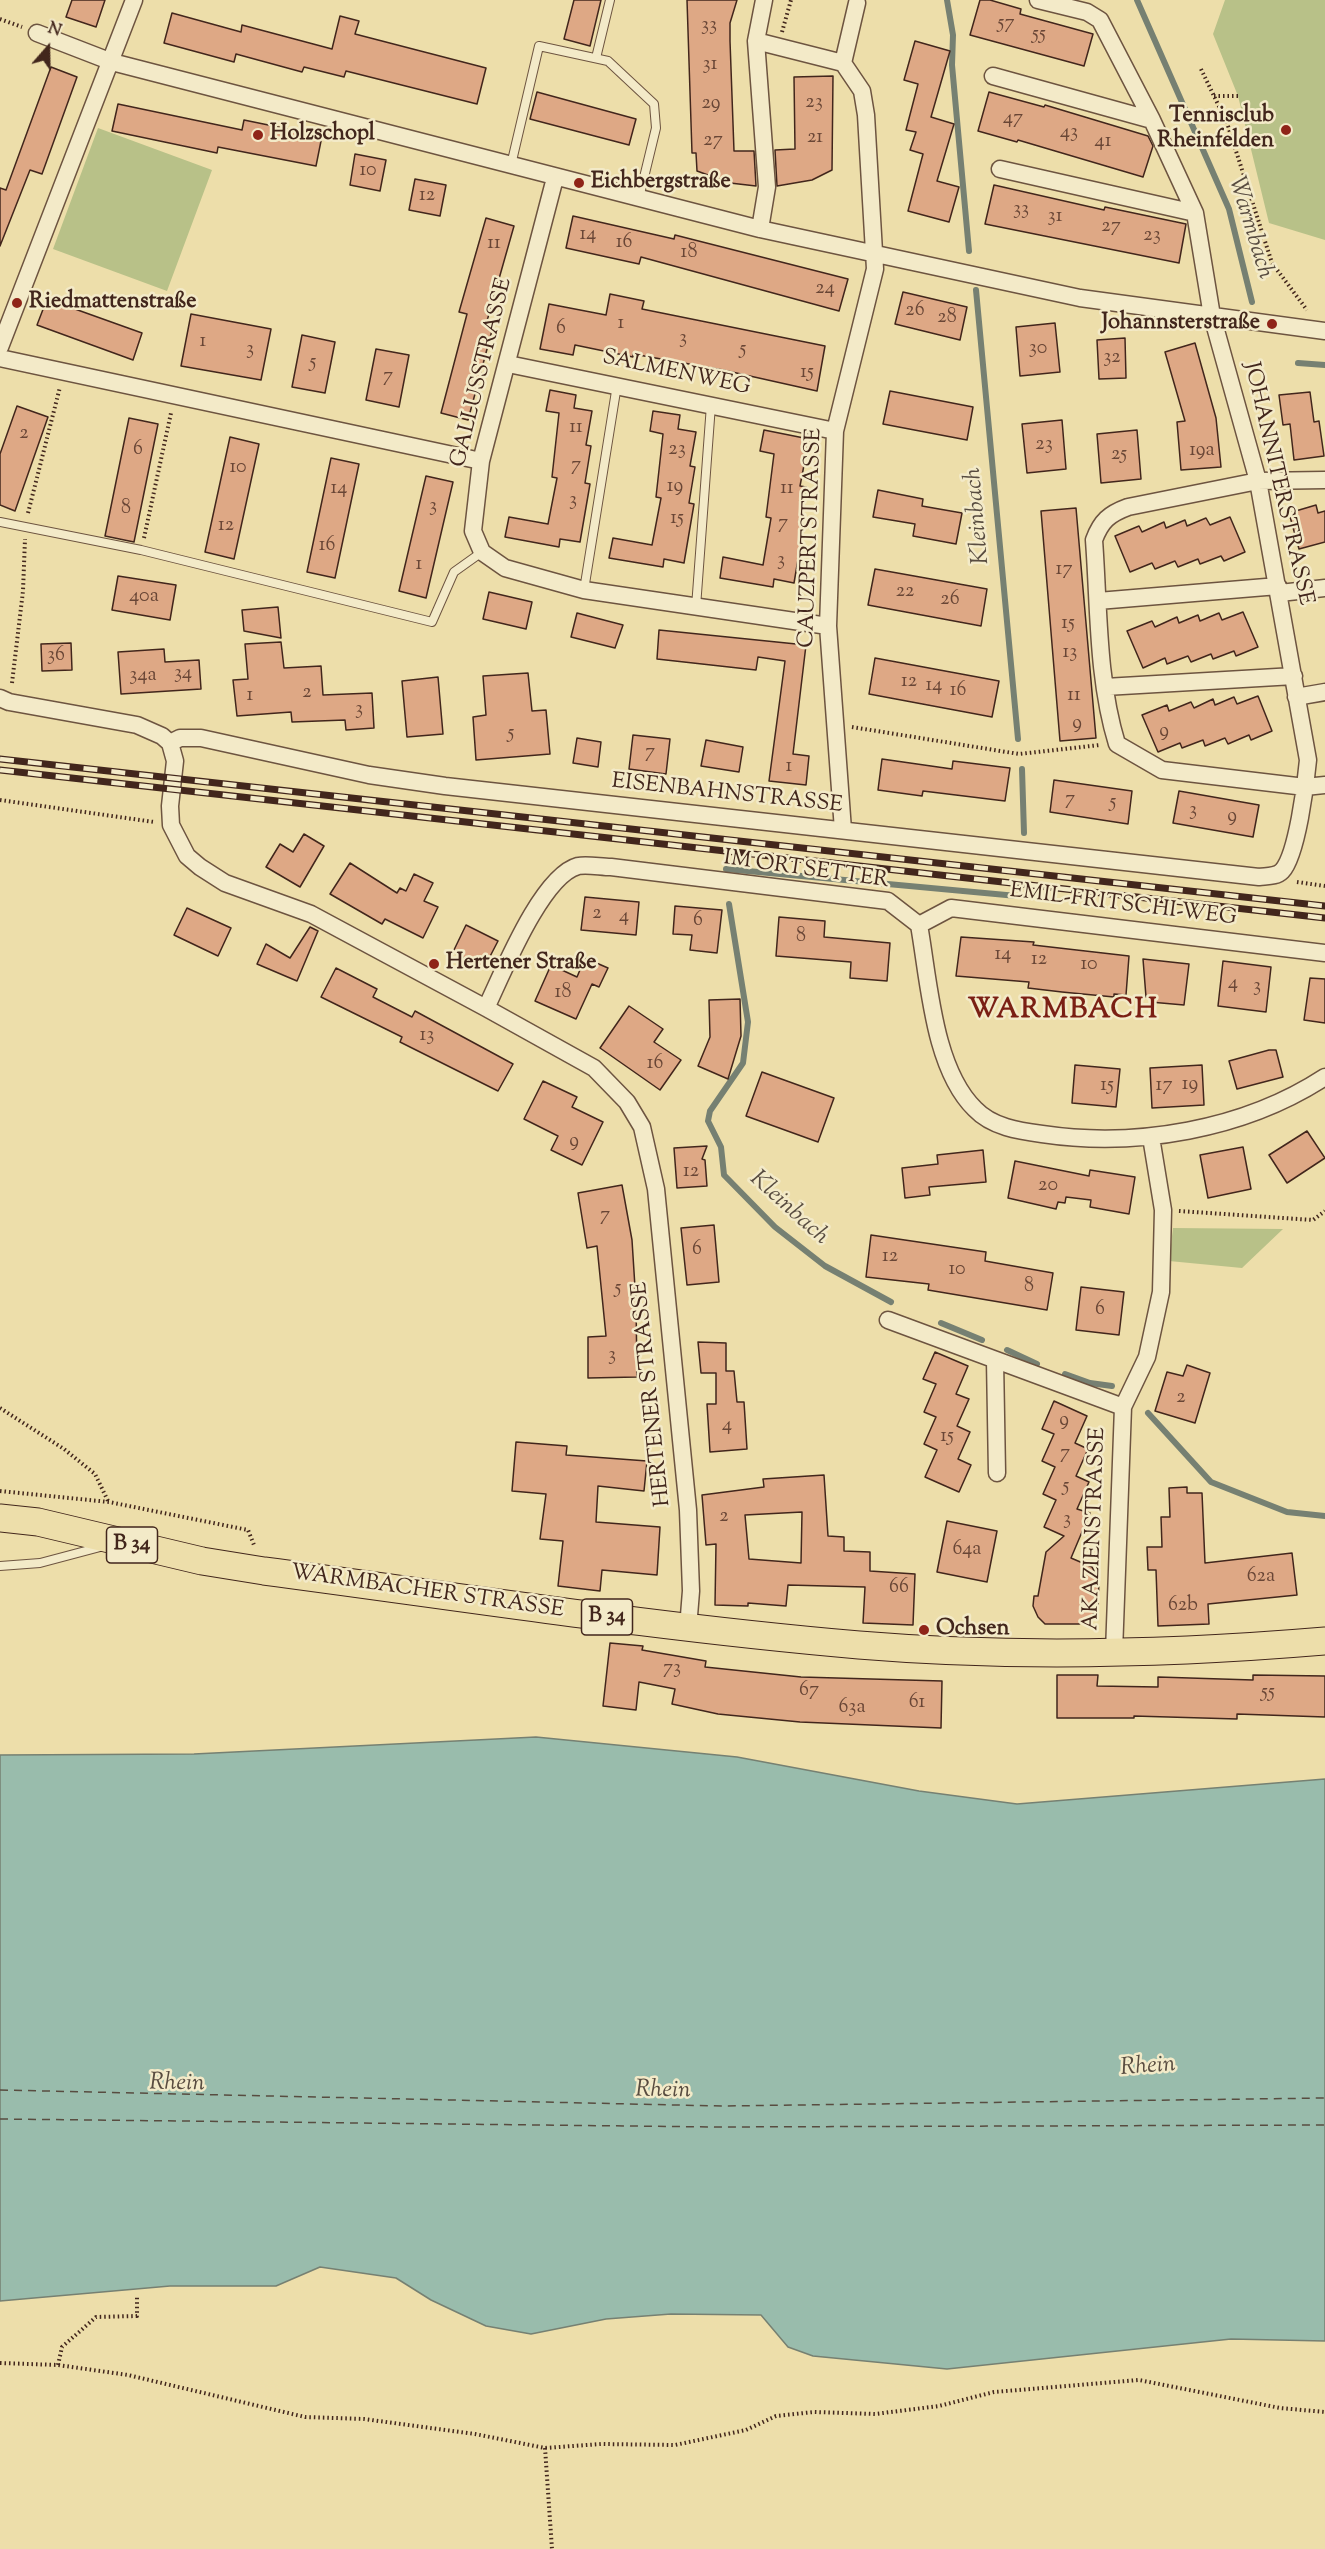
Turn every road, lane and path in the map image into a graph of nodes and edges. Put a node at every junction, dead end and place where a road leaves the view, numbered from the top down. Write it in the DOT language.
graph roads {
  1 [pos="135,0"];
  2 [pos="610,0"];
  3 [pos="764,0"];
  4 [pos="791,0"];
  5 [pos="1038,0"];
  6 [pos="857,3"];
  7 [pos="38,33"];
  8 [pos="756,41"];
  9 [pos="778,47"];
  10 [pos="596,58"];
  11 [pos="112,62"];
  12 [pos="843,63"];
  13 [pos="1201,69"];
  14 [pos="993,76"];
  15 [pos="1214,96"];
  16 [pos="1238,96"];
  17 [pos="1152,120"];
  18 [pos="511,167"];
  19 [pos="1000,169"];
  20 [pos="555,178"];
  21 [pos="639,198"];
  22 [pos="1195,213"];
  23 [pos="760,229"];
  24 [pos="876,252"];
  25 [pos="1212,316"];
  26 [pos="1323,330"];
  27 [pos="0,347"];
  28 [pos="0,358"];
  29 [pos="508,364"];
  30 [pos="617,385"];
  31 [pos="175,396"];
  32 [pos="711,405"];
  33 [pos="835,431"];
  34 [pos="481,461"];
  35 [pos="1325,480"];
  36 [pos="1258,481"];
  37 [pos="0,522"];
  38 [pos="141,550"];
  39 [pos="482,552"];
  40 [pos="1325,588"];
  41 [pos="584,590"];
  42 [pos="1279,590"];
  43 [pos="1098,601"];
  44 [pos="696,607"];
  45 [pos="828,626"];
  46 [pos="1294,676"];
  47 [pos="1105,687"];
  48 [pos="1325,692"];
  49 [pos="1296,697"];
  50 [pos="0,698"];
  51 [pos="834,724"];
  52 [pos="170,743"];
  53 [pos="1117,744"];
  54 [pos="1325,785"];
  55 [pos="1305,787"];
  56 [pos="0,800"];
  57 [pos="171,825"];
  58 [pos="843,830"];
  59 [pos="1282,870"];
  60 [pos="1325,885"];
  61 [pos="919,925"];
  62 [pos="1325,952"];
  63 [pos="486,1008"];
  64 [pos="1325,1077"];
  65 [pos="1151,1137"];
  66 [pos="1163,1210"];
  67 [pos="1325,1211"];
  68 [pos="888,1320"];
  69 [pos="995,1360"];
  70 [pos="1123,1407"];
  71 [pos="0,1408"];
  72 [pos="997,1473"];
  73 [pos="0,1491"];
  74 [pos="109,1502"];
  75 [pos="0,1518"];
  76 [pos="119,1542"];
  77 [pos="0,1566"];
  78 [pos="264,1571"];
  79 [pos="688,1628"];
  80 [pos="1325,1641"];
  81 [pos="1114,1652"];
  82 [pos="137,2297"];
  83 [pos="0,2363"];
  84 [pos="58,2365"];
  85 [pos="1325,2412"];
  86 [pos="545,2448"];
  87 [pos="552,2549"];
  1 -- 11 [label="street"];
  2 -- 10 [label="lane"];
  3 -- 8 [label="street"];
  4 -- 9 [label="path"];
  5 -- 17 [label="street, JOHANNITERSTRASSE"];
  6 -- 12 [label="street"];
  7 -- 11 [label="street"];
  8 -- 9 [label="street"];
  8 -- 23 [label="street"];
  9 -- 12 [label="street"];
  10 -- 18 [label="lane"];
  10 -- 21 [label="lane"];
  11 -- 18 [label="street"];
  11 -- 27 [label="street"];
  12 -- 24 [label="street"];
  13 -- 15 [label="path"];
  14 -- 17 [label="street"];
  15 -- 16 [label="path"];
  15 -- 26 [label="path"];
  17 -- 22 [label="street, JOHANNITERSTRASSE"];
  18 -- 20 [label="street"];
  19 -- 22 [label="street"];
  20 -- 21 [label="street"];
  20 -- 29 [label="street, GALLUSSTRASSE"];
  21 -- 23 [label="street"];
  22 -- 25 [label="street, JOHANNITERSTRASSE"];
  23 -- 24 [label="street"];
  24 -- 25 [label="street"];
  24 -- 33 [label="street, CAUZPERTSTRASSE"];
  25 -- 26 [label="street"];
  25 -- 36 [label="street, JOHANNITERSTRASSE"];
  28 -- 31 [label="street"];
  29 -- 30 [label="street, SALMENWEG"];
  29 -- 34 [label="street, GALLUSSTRASSE"];
  30 -- 32 [label="street, SALMENWEG"];
  30 -- 41 [label="lane"];
  31 -- 34 [label="street"];
  31 -- 38 [label="path"];
  32 -- 33 [label="street, SALMENWEG"];
  32 -- 44 [label="lane"];
  33 -- 45 [label="street, CAUZPERTSTRASSE"];
  34 -- 39 [label="street, GALLUSSTRASSE"];
  35 -- 36 [label="street"];
  36 -- 42 [label="street, JOHANNITERSTRASSE"];
  36 -- 43 [label="street"];
  37 -- 38 [label="lane"];
  38 -- 39 [label="lane"];
  39 -- 41 [label="street"];
  40 -- 42 [label="street"];
  41 -- 44 [label="street"];
  42 -- 43 [label="street"];
  42 -- 46 [label="street, JOHANNITERSTRASSE"];
  43 -- 47 [label="street"];
  44 -- 45 [label="street"];
  45 -- 51 [label="street, CAUZPERTSTRASSE"];
  46 -- 47 [label="street"];
  46 -- 49 [label="street, JOHANNITERSTRASSE"];
  47 -- 53 [label="street"];
  48 -- 49 [label="street"];
  49 -- 55 [label="street, JOHANNITERSTRASSE"];
  50 -- 52 [label="street"];
  51 -- 53 [label="path"];
  51 -- 58 [label="street, CAUZPERTSTRASSE"];
  52 -- 57 [label="street, HERTENER STRASSE"];
  52 -- 58 [label="street, EISENBAHNSTRASSE"];
  53 -- 55 [label="street"];
  54 -- 55 [label="street"];
  55 -- 59 [label="street, JOHANNITERSTRASSE"];
  56 -- 57 [label="path"];
  57 -- 63 [label="street, HERTENER STRASSE"];
  58 -- 59 [label="street, EISENBAHNSTRASSE"];
  59 -- 60 [label="path"];
  61 -- 62 [label="street, EMIL-FRITSCHI-WEG"];
  61 -- 63 [label="street, IM ORTSETTER"];
  61 -- 65 [label="street"];
  63 -- 79 [label="street, HERTENER STRASSE"];
  64 -- 65 [label="street"];
  65 -- 66 [label="street, AKAZIENSTRASSE"];
  66 -- 67 [label="path"];
  66 -- 70 [label="street, AKAZIENSTRASSE"];
  68 -- 69 [label="street, AKAZIENSTRASSE"];
  69 -- 70 [label="street, AKAZIENSTRASSE"];
  69 -- 72 [label="street"];
  70 -- 81 [label="street, AKAZIENSTRASSE"];
  71 -- 74 [label="path"];
  73 -- 74 [label="path"];
  74 -- 78 [label="path"];
  75 -- 76 [label="main road, WARMBACHER STRASSE / B 34"];
  76 -- 77 [label="lane"];
  76 -- 78 [label="main road, WARMBACHER STRASSE / B 34"];
  78 -- 79 [label="main road, WARMBACHER STRASSE / B 34"];
  79 -- 81 [label="main road, WARMBACHER STRASSE / B 34"];
  80 -- 81 [label="main road, WARMBACHER STRASSE / B 34"];
  82 -- 84 [label="path"];
  83 -- 84 [label="path"];
  84 -- 86 [label="path"];
  85 -- 86 [label="path"];
  86 -- 87 [label="path"];
}
